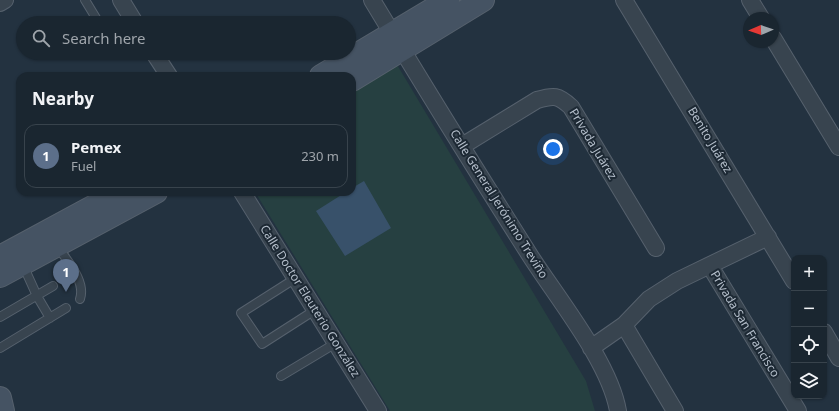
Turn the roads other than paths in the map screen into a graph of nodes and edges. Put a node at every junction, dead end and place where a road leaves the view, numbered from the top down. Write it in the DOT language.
graph roads {
  1 [pos="5,0"];
  2 [pos="85,0"];
  3 [pos="121,0"];
  4 [pos="372,0"];
  5 [pos="448,0"];
  6 [pos="483,0"];
  7 [pos="624,0"];
  8 [pos="750,0"];
  9 [pos="0,3"];
  10 [pos="757,12"];
  11 [pos="95,16"];
  12 [pos="131,16"];
  13 [pos="397,42"];
  14 [pos="779,48"];
  15 [pos="159,60"];
  16 [pos="166,72"];
  17 [pos="330,72"];
  18 [pos="356,77"];
  19 [pos="462,146"];
  20 [pos="839,147"];
  21 [pos="114,196"];
  22 [pos="147,196"];
  23 [pos="245,196"];
  24 [pos="768,237"];
  25 [pos="53,239"];
  26 [pos="656,248"];
  27 [pos="13,257"];
  28 [pos="710,266"];
  29 [pos="0,276"];
  30 [pos="791,276"];
  31 [pos="296,278"];
  32 [pos="53,286"];
  33 [pos="37,296"];
  34 [pos="80,299"];
  35 [pos="66,308"];
  36 [pos="315,310"];
  37 [pos="0,317"];
  38 [pos="50,318"];
  39 [pos="624,325"];
  40 [pos="827,337"];
  41 [pos="336,343"];
  42 [pos="0,348"];
  43 [pos="591,348"];
  44 [pos="839,358"];
  45 [pos="281,376"];
  46 [pos="0,398"];
  47 [pos="3,411"];
  48 [pos="378,411"];
  49 [pos="618,411"];
  50 [pos="675,411"];
  51 [pos="798,411"];
  1 -- 9 [label="street"];
  2 -- 11 [label="lane"];
  3 -- 12 [label="street"];
  4 -- 13 [label="street, Calle General Jerónimo Treviño"];
  5 -- 13 [label="street"];
  6 -- 13 [label="street"];
  7 -- 24 [label="street, Benito Juárez"];
  8 -- 10 [label="street"];
  13 -- 17 [label="street"];
  13 -- 18 [label="street"];
  13 -- 19 [label="street, Calle General Jerónimo Treviño"];
  14 -- 20 [label="street"];
  15 -- 16 [label="street"];
  19 -- 26 [label="street, Privada Juárez"];
  19 -- 43 [label="street, Calle General Jerónimo Treviño"];
  21 -- 25 [label="street"];
  22 -- 25 [label="street"];
  23 -- 31 [label="street, Calle Doctor Eleuterio González"];
  24 -- 28 [label="street"];
  24 -- 30 [label="street, Benito Juárez"];
  25 -- 27 [label="street"];
  25 -- 34 [label="lane"];
  27 -- 29 [label="street"];
  27 -- 33 [label="lane"];
  28 -- 39 [label="street, Privada San Francisco"];
  28 -- 51 [label="street, Privada San Francisco"];
  31 -- 36 [label="street, Calle Doctor Eleuterio González"];
  31 -- 36 [label="lane"];
  32 -- 33 [label="lane"];
  33 -- 37 [label="lane"];
  33 -- 38 [label="lane"];
  35 -- 38 [label="lane"];
  36 -- 41 [label="street, Calle Doctor Eleuterio González"];
  38 -- 42 [label="lane"];
  39 -- 43 [label="street, Privada San Francisco"];
  39 -- 50 [label="street"];
  40 -- 44 [label="street"];
  41 -- 45 [label="lane"];
  41 -- 48 [label="street, Calle Doctor Eleuterio González"];
  43 -- 49 [label="street, Calle General Jerónimo Treviño"];
  46 -- 47 [label="street"];
}
